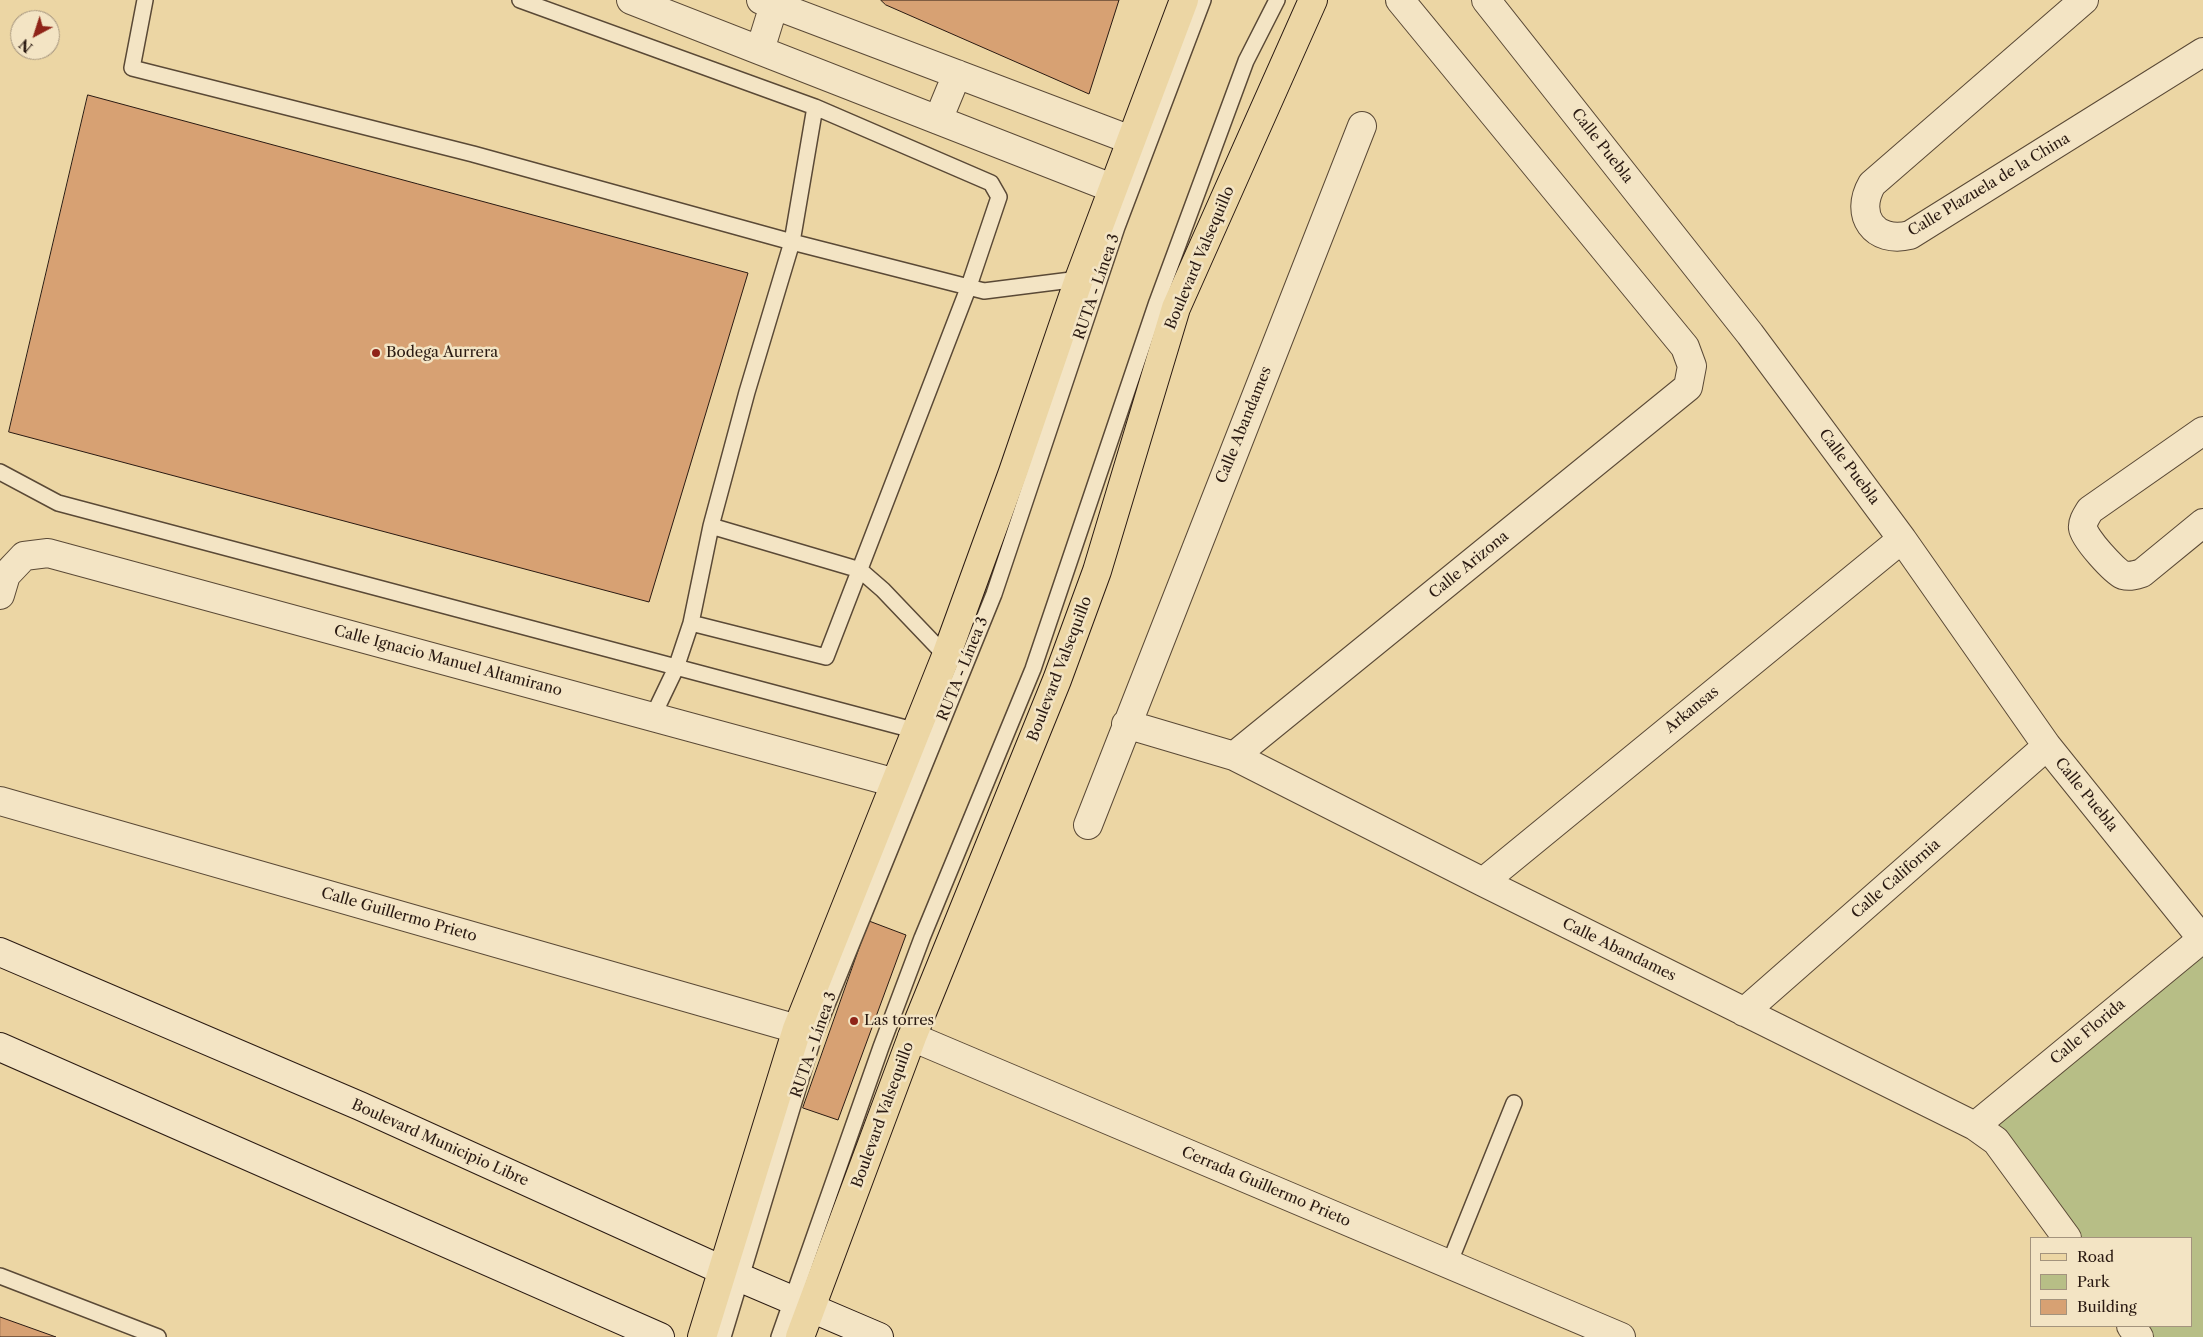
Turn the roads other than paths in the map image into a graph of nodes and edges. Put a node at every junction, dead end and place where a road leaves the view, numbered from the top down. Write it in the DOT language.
graph roads {
  1 [pos="145,0"];
  2 [pos="520,0"];
  3 [pos="631,0"];
  4 [pos="1184,0"];
  5 [pos="1204,0"];
  6 [pos="1277,0"];
  7 [pos="1313,0"];
  8 [pos="1400,0"];
  9 [pos="1486,0"];
  10 [pos="2084,0"];
  11 [pos="768,2"];
  12 [pos="760,50"];
  13 [pos="2203,52"];
  14 [pos="957,74"];
  15 [pos="815,107"];
  16 [pos="938,120"];
  17 [pos="1362,126"];
  18 [pos="1131,140"];
  19 [pos="1112,188"];
  20 [pos="792,242"];
  21 [pos="1079,279"];
  22 [pos="969,286"];
  23 [pos="2203,431"];
  24 [pos="0,472"];
  25 [pos="2203,524"];
  26 [pos="711,526"];
  27 [pos="1902,539"];
  28 [pos="860,570"];
  29 [pos="3,585"];
  30 [pos="691,623"];
  31 [pos="946,656"];
  32 [pos="676,668"];
  33 [pos="653,716"];
  34 [pos="1126,724"];
  35 [pos="917,731"];
  36 [pos="2047,746"];
  37 [pos="1234,756"];
  38 [pos="896,783"];
  39 [pos="0,801"];
  40 [pos="1088,825"];
  41 [pos="1482,882"];
  42 [pos="2202,940"];
  43 [pos="0,952"];
  44 [pos="1744,1012"];
  45 [pos="797,1030"];
  46 [pos="912,1037"];
  47 [pos="0,1047"];
  48 [pos="1514,1103"];
  49 [pos="1975,1126"];
  50 [pos="2066,1237"];
  51 [pos="1449,1264"];
  52 [pos="731,1274"];
  53 [pos="0,1276"];
  54 [pos="802,1304"];
  55 [pos="158,1337"];
  56 [pos="660,1337"];
  57 [pos="702,1337"];
  58 [pos="723,1337"];
  59 [pos="780,1337"];
  60 [pos="800,1337"];
  61 [pos="879,1337"];
  62 [pos="1621,1337"];
  1 -- 20 [label="lane"];
  2 -- 15 [label="lane"];
  3 -- 12 [label="street"];
  4 -- 18 [label="main road"];
  5 -- 52 [label="lane, RUTA - Línea 3"];
  6 -- 54 [label="lane"];
  7 -- 46 [label="main road, Boulevard Valsequillo"];
  8 -- 37 [label="street, Calle Arizona"];
  9 -- 27 [label="street, Calle Puebla"];
  10 -- 13 [label="street, Calle Plazuela de la China"];
  11 -- 12 [label="street"];
  11 -- 14 [label="street"];
  12 -- 16 [label="street"];
  14 -- 16 [label="street"];
  14 -- 18 [label="street"];
  15 -- 20 [label="lane"];
  15 -- 22 [label="lane"];
  16 -- 19 [label="street"];
  17 -- 34 [label="street, Calle Abandames"];
  18 -- 19 [label="main road"];
  19 -- 21 [label="main road"];
  20 -- 22 [label="lane"];
  20 -- 26 [label="lane"];
  21 -- 22 [label="lane"];
  21 -- 31 [label="main road"];
  22 -- 28 [label="lane"];
  23 -- 25 [label="street"];
  24 -- 32 [label="lane"];
  26 -- 28 [label="lane"];
  26 -- 30 [label="lane"];
  27 -- 36 [label="street, Calle Puebla"];
  27 -- 41 [label="street, Arkansas"];
  28 -- 30 [label="lane"];
  28 -- 31 [label="lane"];
  29 -- 33 [label="street, Calle Ignacio Manuel Altamirano"];
  30 -- 32 [label="lane"];
  31 -- 35 [label="main road"];
  32 -- 33 [label="lane"];
  32 -- 35 [label="lane"];
  33 -- 38 [label="street, Calle Ignacio Manuel Altamirano"];
  34 -- 37 [label="street, Calle Abandames"];
  34 -- 40 [label="street, Calle Abandames"];
  35 -- 38 [label="main road"];
  36 -- 42 [label="street, Calle Puebla"];
  36 -- 44 [label="street, Calle California"];
  37 -- 41 [label="street, Calle Abandames"];
  38 -- 45 [label="main road"];
  39 -- 45 [label="street, Calle Guillermo Prieto"];
  41 -- 44 [label="street, Calle Abandames"];
  42 -- 49 [label="street, Calle Florida"];
  43 -- 52 [label="street, Boulevard Municipio Libre"];
  44 -- 49 [label="street, Calle Abandames"];
  45 -- 52 [label="main road"];
  46 -- 51 [label="street, Cerrada Guillermo Prieto"];
  46 -- 54 [label="main road, Boulevard Valsequillo"];
  47 -- 56 [label="street"];
  48 -- 51 [label="lane"];
  49 -- 50 [label="street, Calle Abandames"];
  51 -- 62 [label="street, Cerrada Guillermo Prieto"];
  52 -- 54 [label="street, Boulevard Municipio Libre"];
  52 -- 57 [label="main road"];
  52 -- 58 [label="lane, RUTA - Línea 3"];
  53 -- 55 [label="lane"];
  54 -- 59 [label="lane"];
  54 -- 60 [label="main road, Boulevard Valsequillo"];
  54 -- 61 [label="street, Boulevard Municipio Libre"];
}
